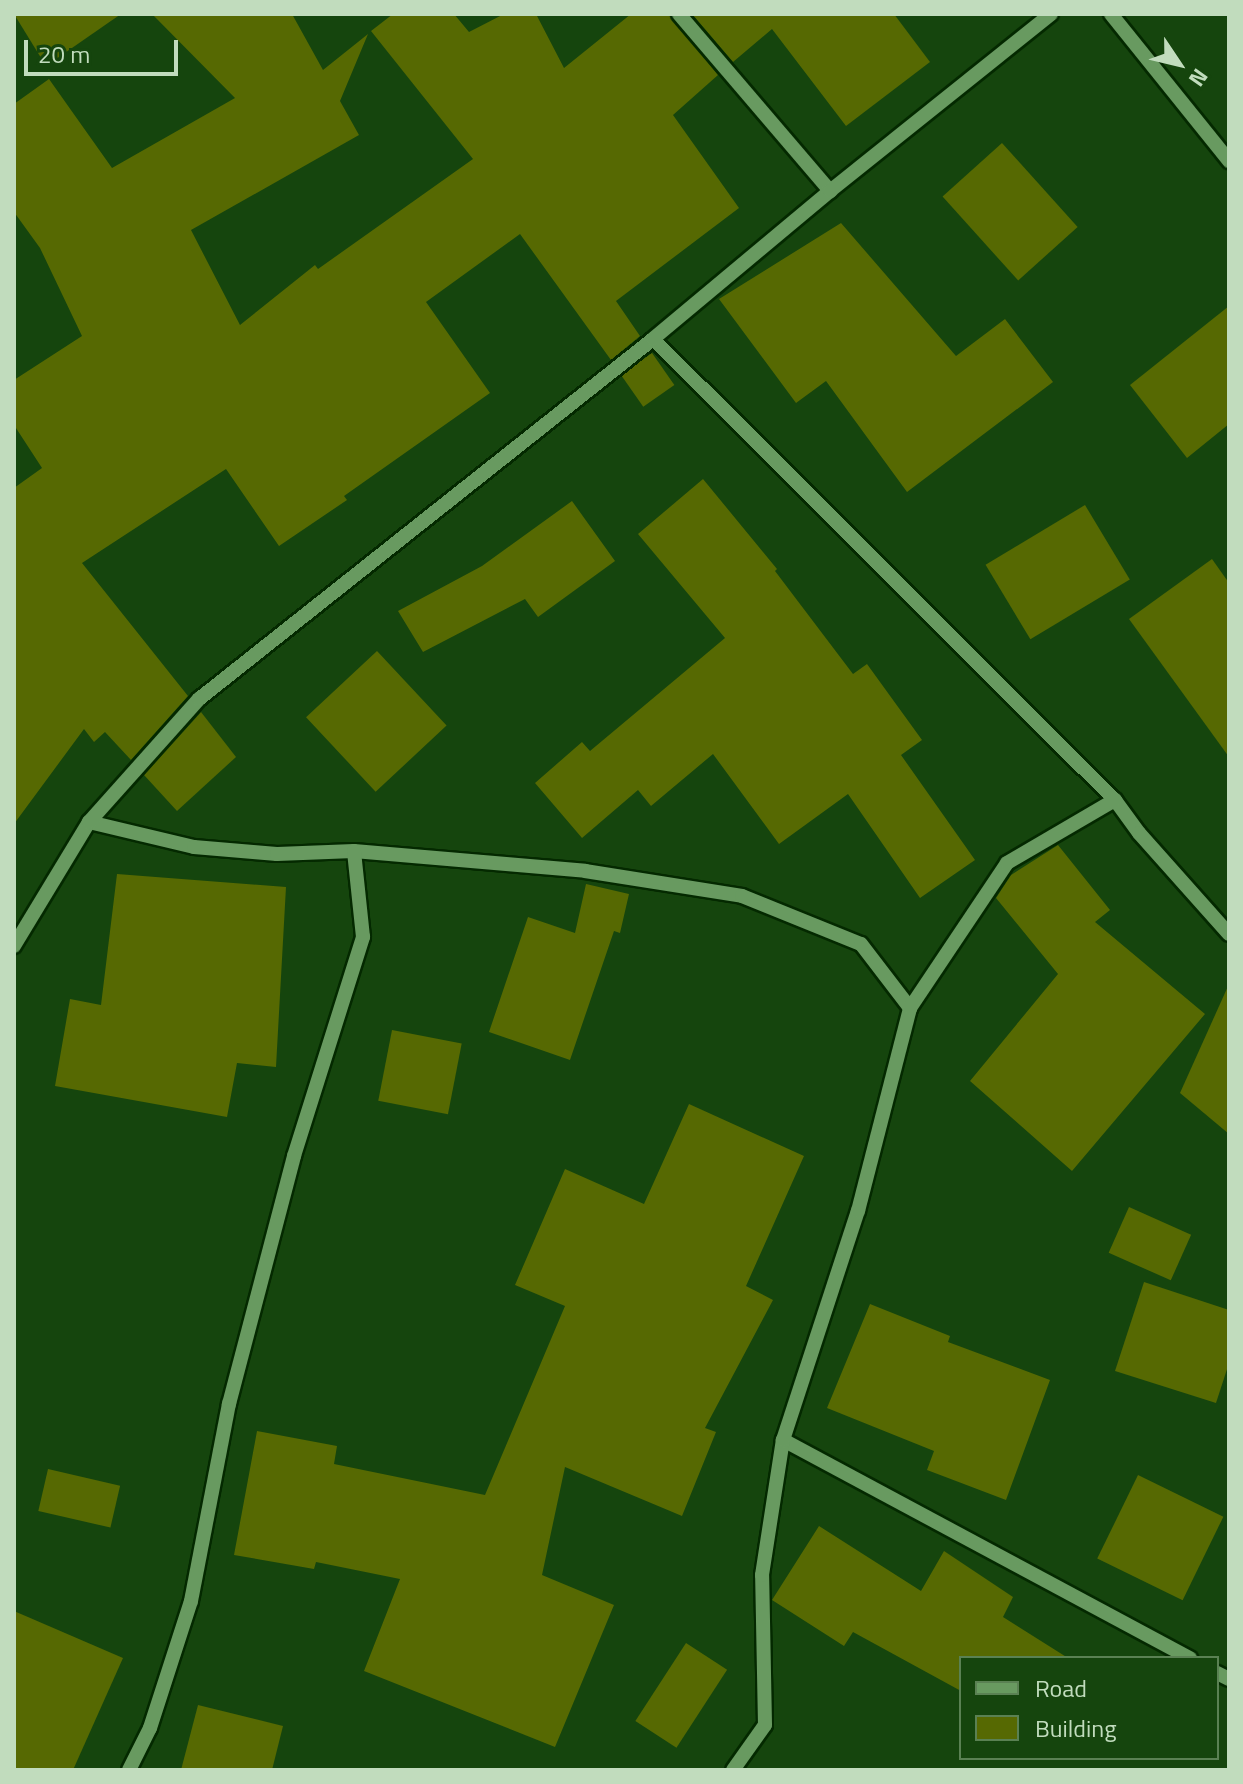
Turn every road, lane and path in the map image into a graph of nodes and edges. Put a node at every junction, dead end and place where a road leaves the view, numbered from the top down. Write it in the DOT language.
graph roads {
  1 [pos="679,14"];
  2 [pos="1051,14"];
  3 [pos="1111,14"];
  4 [pos="1229,161"];
  5 [pos="830,191"];
  6 [pos="653,339"];
  7 [pos="1115,800"];
  8 [pos="89,822"];
  9 [pos="354,851"];
  10 [pos="1229,934"];
  11 [pos="14,946"];
  12 [pos="910,1008"];
  13 [pos="783,1440"];
  14 [pos="1186,1656"];
  15 [pos="129,1770"];
  16 [pos="733,1770"];
  1 -- 5 [label="street"];
  2 -- 5 [label="street"];
  3 -- 4 [label="street"];
  5 -- 6 [label="street"];
  6 -- 7 [label="street"];
  6 -- 8 [label="street"];
  7 -- 10 [label="street"];
  7 -- 12 [label="street"];
  8 -- 9 [label="street"];
  8 -- 11 [label="street"];
  9 -- 12 [label="street"];
  9 -- 15 [label="street"];
  12 -- 13 [label="street"];
  13 -- 14 [label="street"];
  13 -- 16 [label="street"];
}
